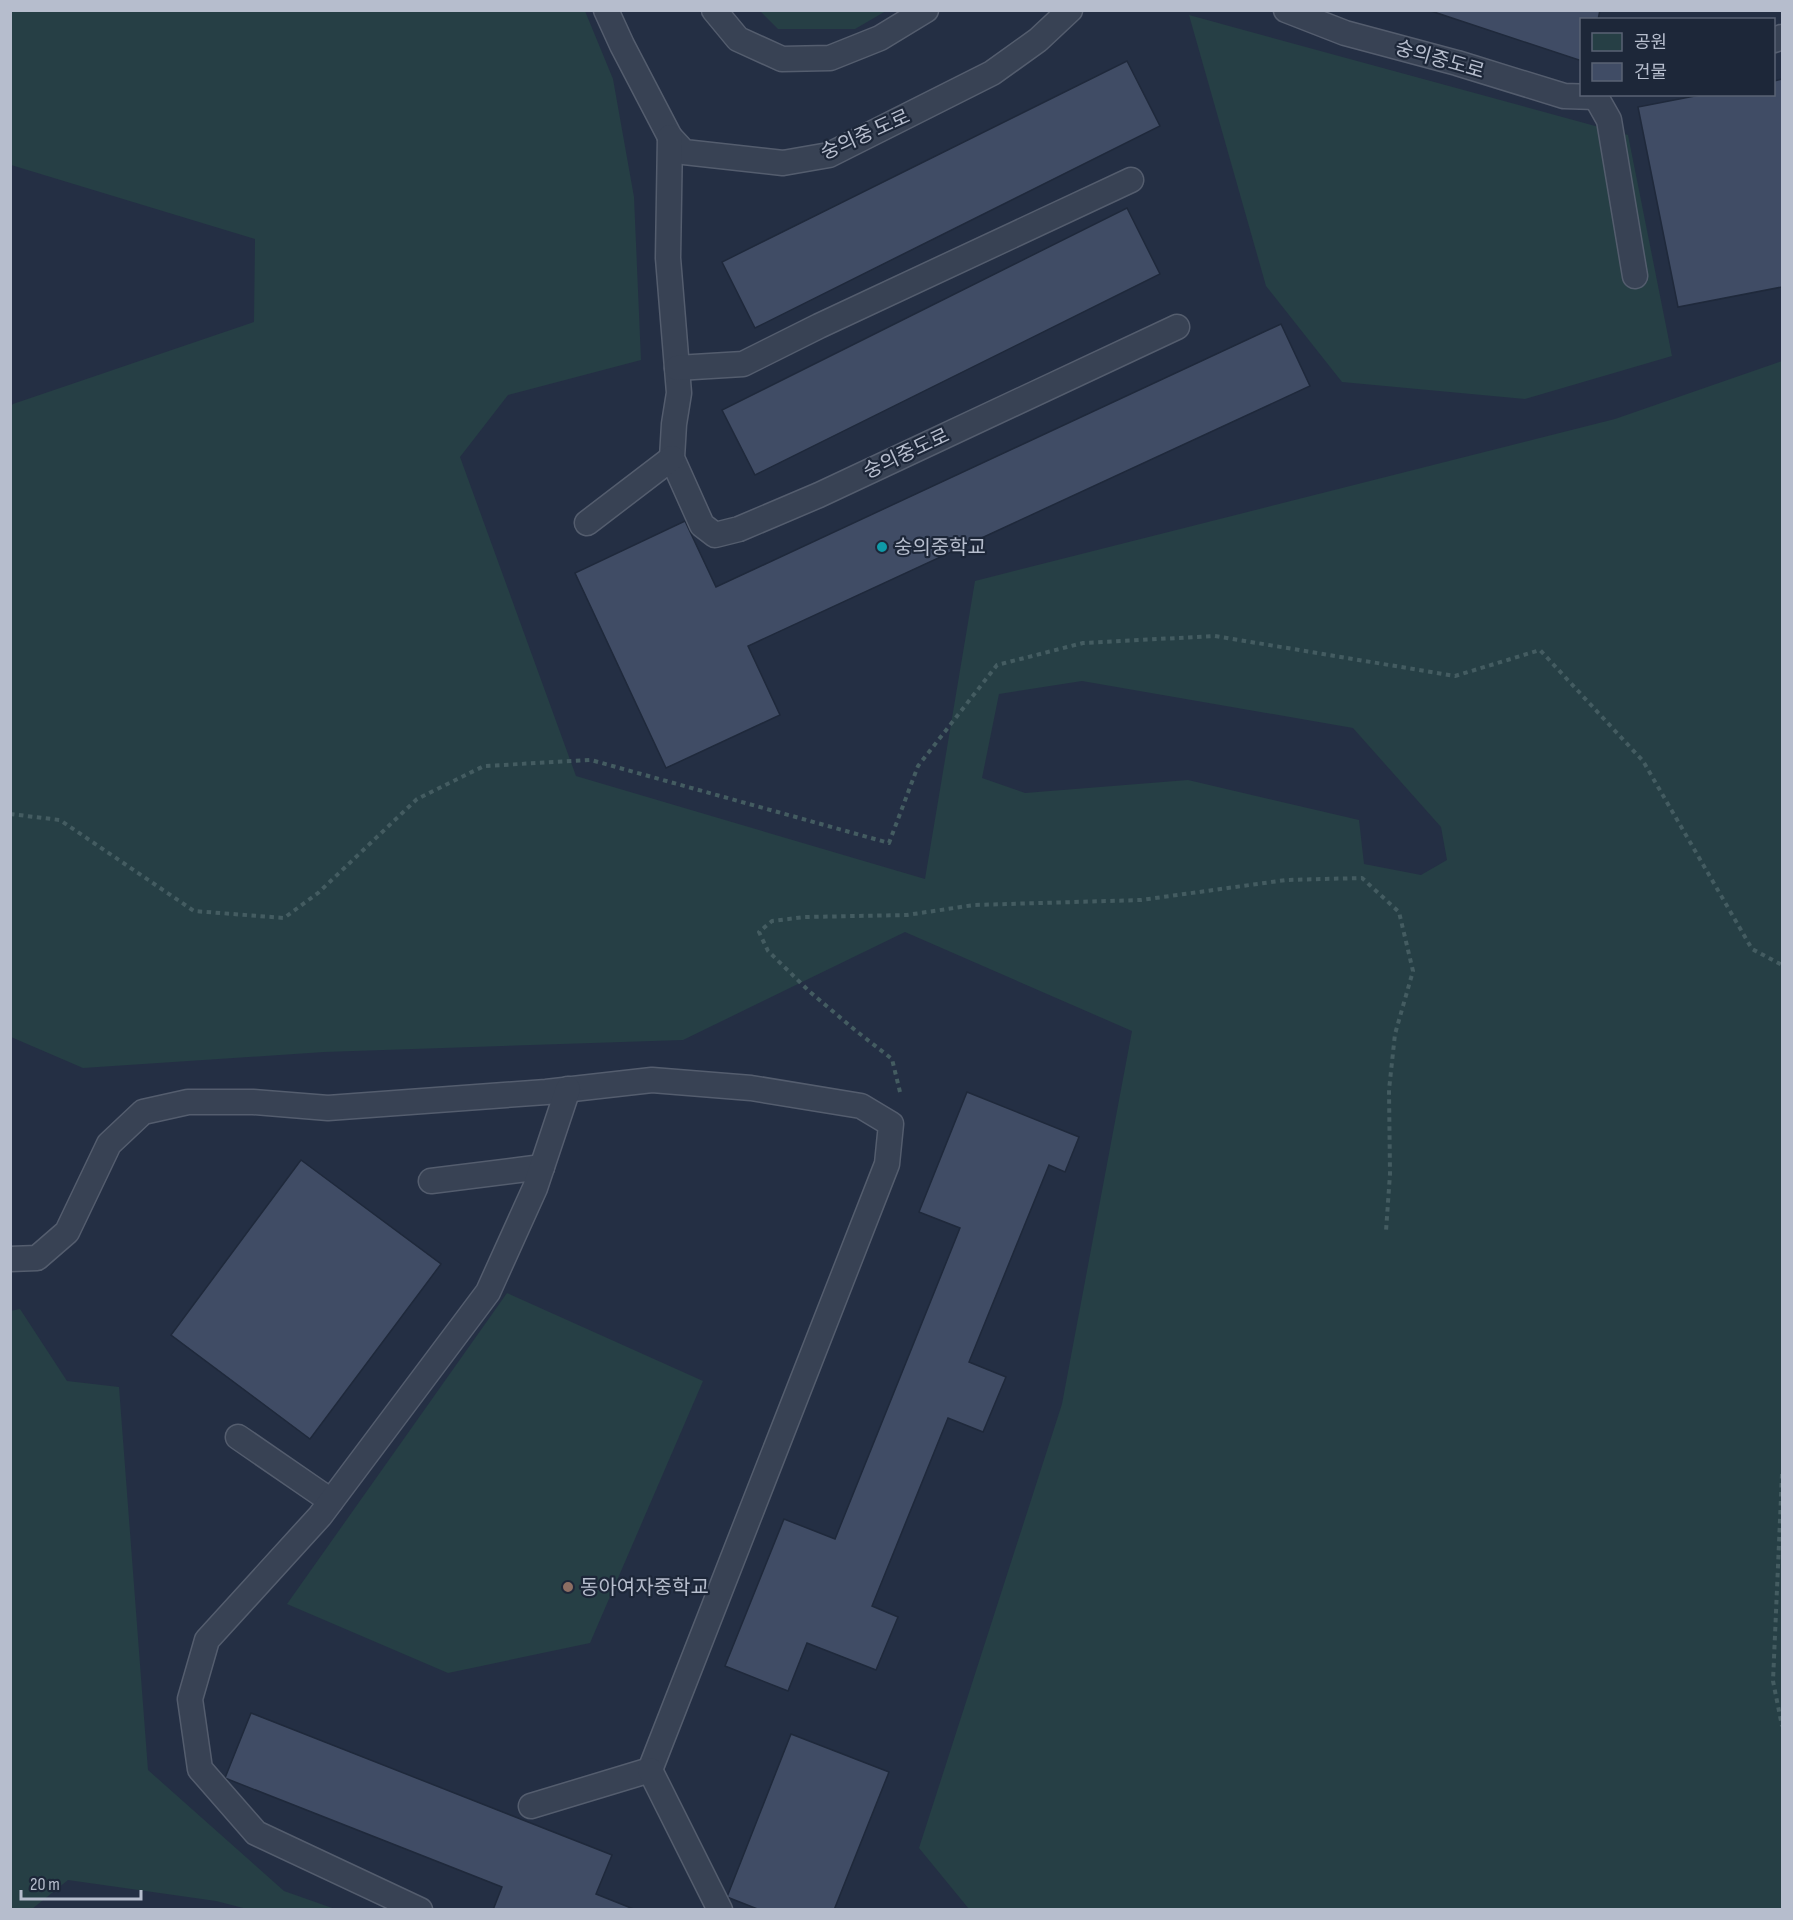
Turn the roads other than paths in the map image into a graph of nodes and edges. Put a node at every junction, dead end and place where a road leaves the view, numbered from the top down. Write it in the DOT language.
graph roads {
  1 [pos="606,10"];
  2 [pos="714,10"];
  3 [pos="926,10"];
  4 [pos="1070,10"];
  5 [pos="1286,10"];
  6 [pos="1597,96"];
  7 [pos="670,137"];
  8 [pos="1131,180"];
  9 [pos="1635,276"];
  10 [pos="1177,327"];
  11 [pos="677,369"];
  12 [pos="672,458"];
  13 [pos="587,523"];
  14 [pos="568,1089"];
  15 [pos="542,1167"];
  16 [pos="431,1181"];
  17 [pos="10,1259"];
  18 [pos="238,1437"];
  19 [pos="331,1502"];
  20 [pos="650,1770"];
  21 [pos="531,1806"];
  22 [pos="420,1910"];
  23 [pos="720,1910"];
  1 -- 7 [label="lane, 숭의중 도로"];
  2 -- 3 [label="lane"];
  4 -- 7 [label="lane, 숭의중 도로"];
  5 -- 6 [label="lane, 숭의중도로"];
  6 -- 9 [label="lane, 숭의중도로"];
  7 -- 11 [label="lane, 숭의중도로"];
  8 -- 11 [label="lane"];
  10 -- 12 [label="lane, 숭의중도로"];
  11 -- 12 [label="lane, 숭의중도로"];
  12 -- 13 [label="lane"];
  14 -- 15 [label="lane"];
  14 -- 17 [label="lane"];
  14 -- 20 [label="lane"];
  15 -- 16 [label="lane"];
  15 -- 19 [label="lane"];
  18 -- 19 [label="lane"];
  19 -- 22 [label="lane"];
  20 -- 21 [label="lane"];
  20 -- 23 [label="lane"];
}
